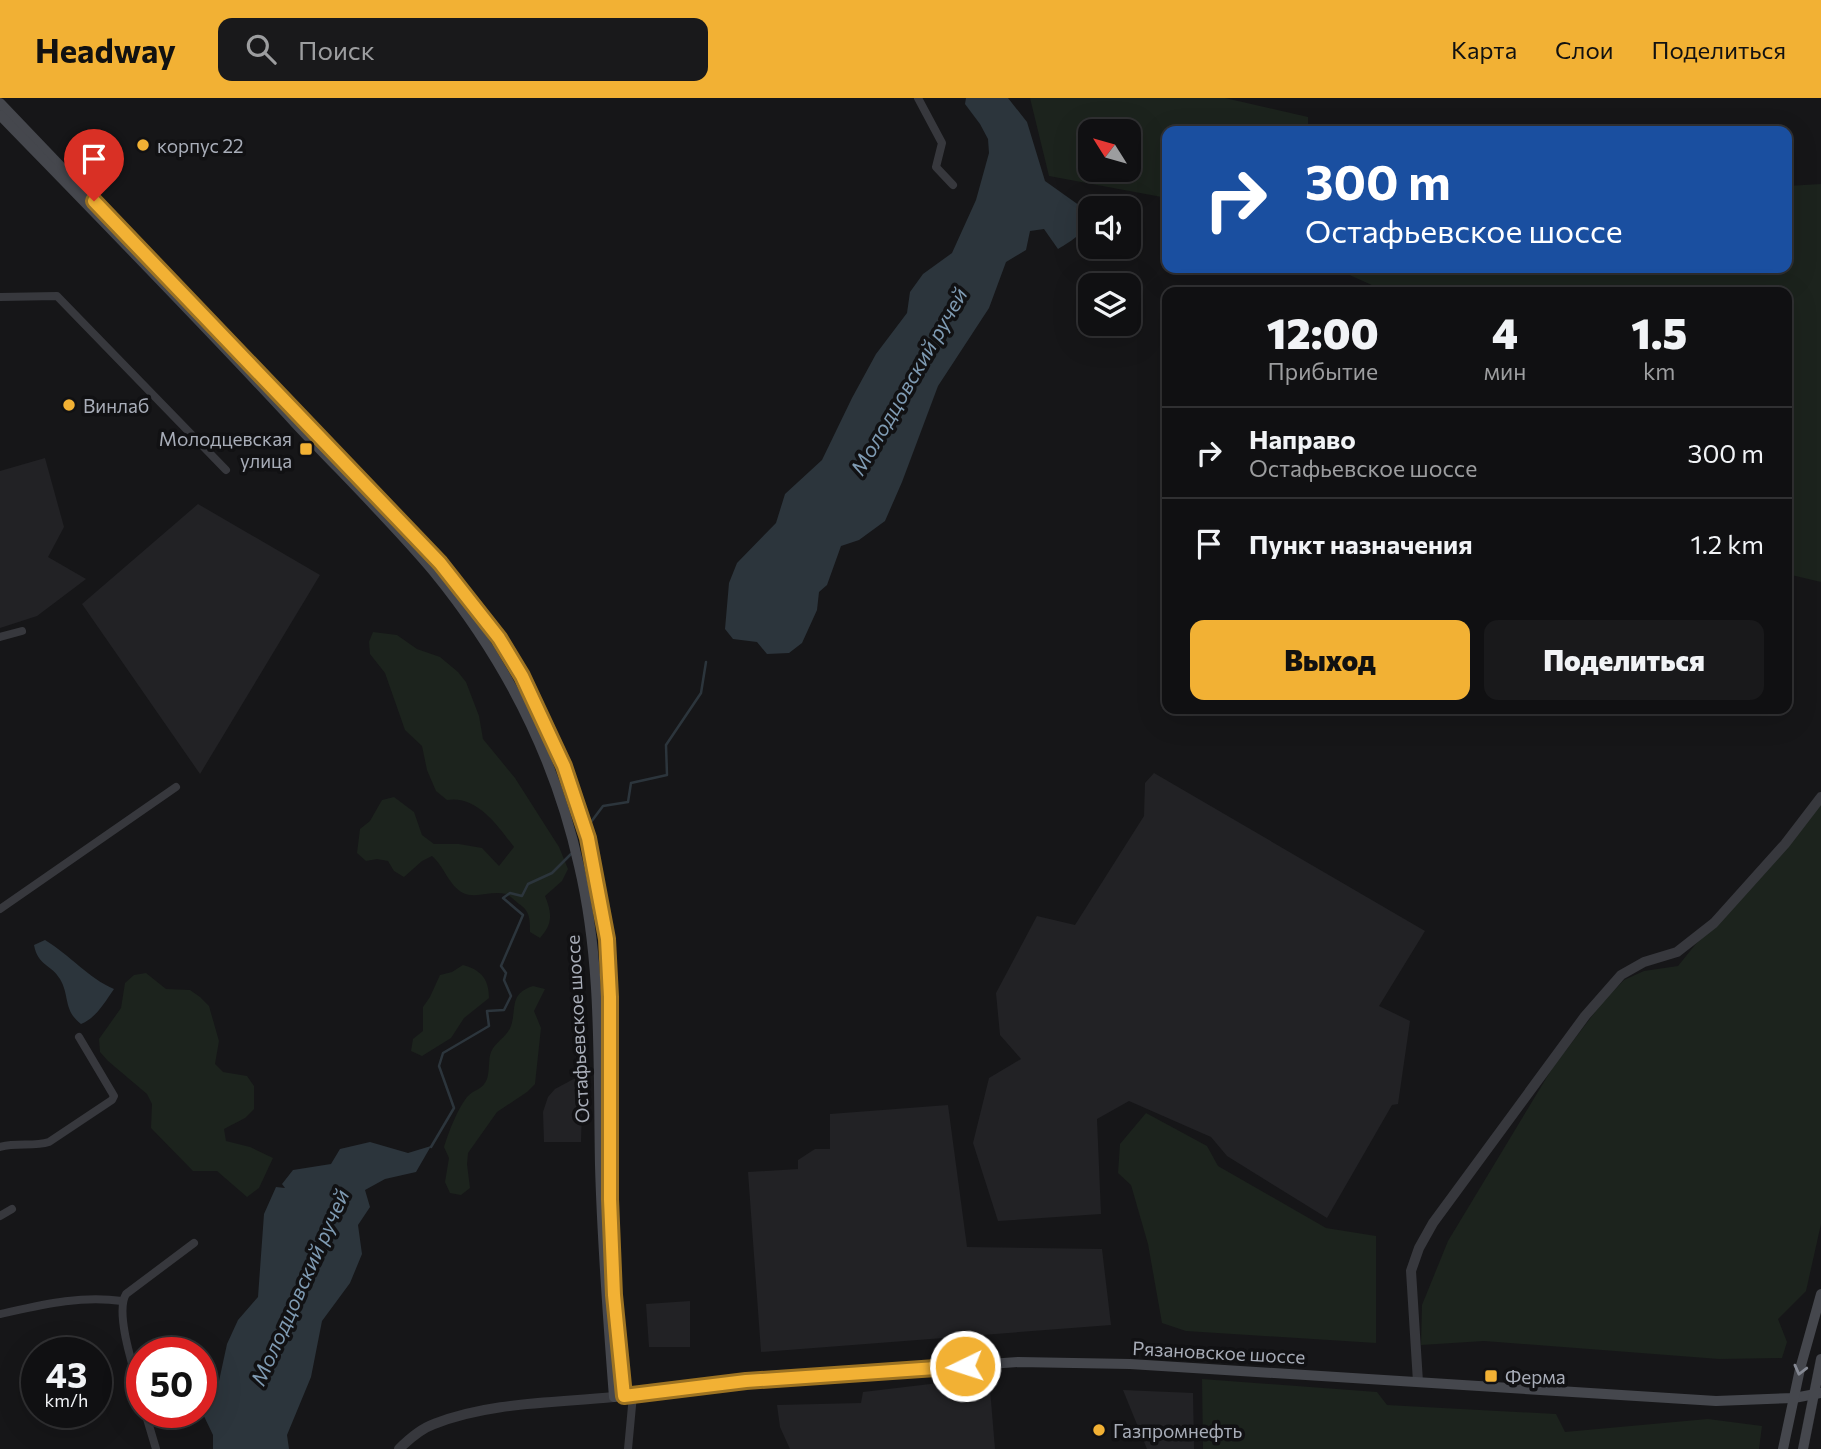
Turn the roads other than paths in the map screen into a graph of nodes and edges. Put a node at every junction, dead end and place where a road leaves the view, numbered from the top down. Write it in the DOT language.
graph roads {
  1 [pos="918,98"];
  2 [pos="0,103"];
  3 [pos="0,115"];
  4 [pos="953,186"];
  5 [pos="0,297"];
  6 [pos="226,470"];
  7 [pos="22,632"];
  8 [pos="0,637"];
  9 [pos="176,787"];
  10 [pos="1821,797"];
  11 [pos="0,909"];
  12 [pos="79,1037"];
  13 [pos="0,1147"];
  14 [pos="12,1209"];
  15 [pos="0,1216"];
  16 [pos="194,1243"];
  17 [pos="1821,1294"];
  18 [pos="122,1301"];
  19 [pos="0,1314"];
  20 [pos="127,1337"];
  21 [pos="1821,1359"];
  22 [pos="1418,1382"];
  23 [pos="1817,1394"];
  24 [pos="624,1396"];
  25 [pos="1794,1398"];
  26 [pos="150,1428"];
  27 [pos="156,1449"];
  28 [pos="399,1449"];
  29 [pos="628,1449"];
  30 [pos="1783,1449"];
  31 [pos="1803,1449"];
  1 -- 4 [label="street"];
  2 -- 24 [label="main road, Остафьевское шоссе"];
  3 -- 24 [label="main road, Остафьевское шоссе"];
  5 -- 6 [label="street"];
  7 -- 8 [label="street"];
  9 -- 11 [label="street"];
  10 -- 22 [label="street"];
  12 -- 13 [label="street"];
  14 -- 15 [label="street"];
  16 -- 18 [label="street"];
  17 -- 25 [label="main road, one-way"];
  18 -- 19 [label="street"];
  18 -- 20 [label="street"];
  21 -- 23 [label="main road"];
  22 -- 24 [label="main road, Рязановское шоссе"];
  22 -- 25 [label="main road, Рязановское шоссе"];
  23 -- 25 [label="main road, Рязановское шоссе"];
  23 -- 31 [label="main road"];
  24 -- 28 [label="street"];
  24 -- 29 [label="street"];
  25 -- 30 [label="main road"];
  26 -- 27 [label="street"];
}
